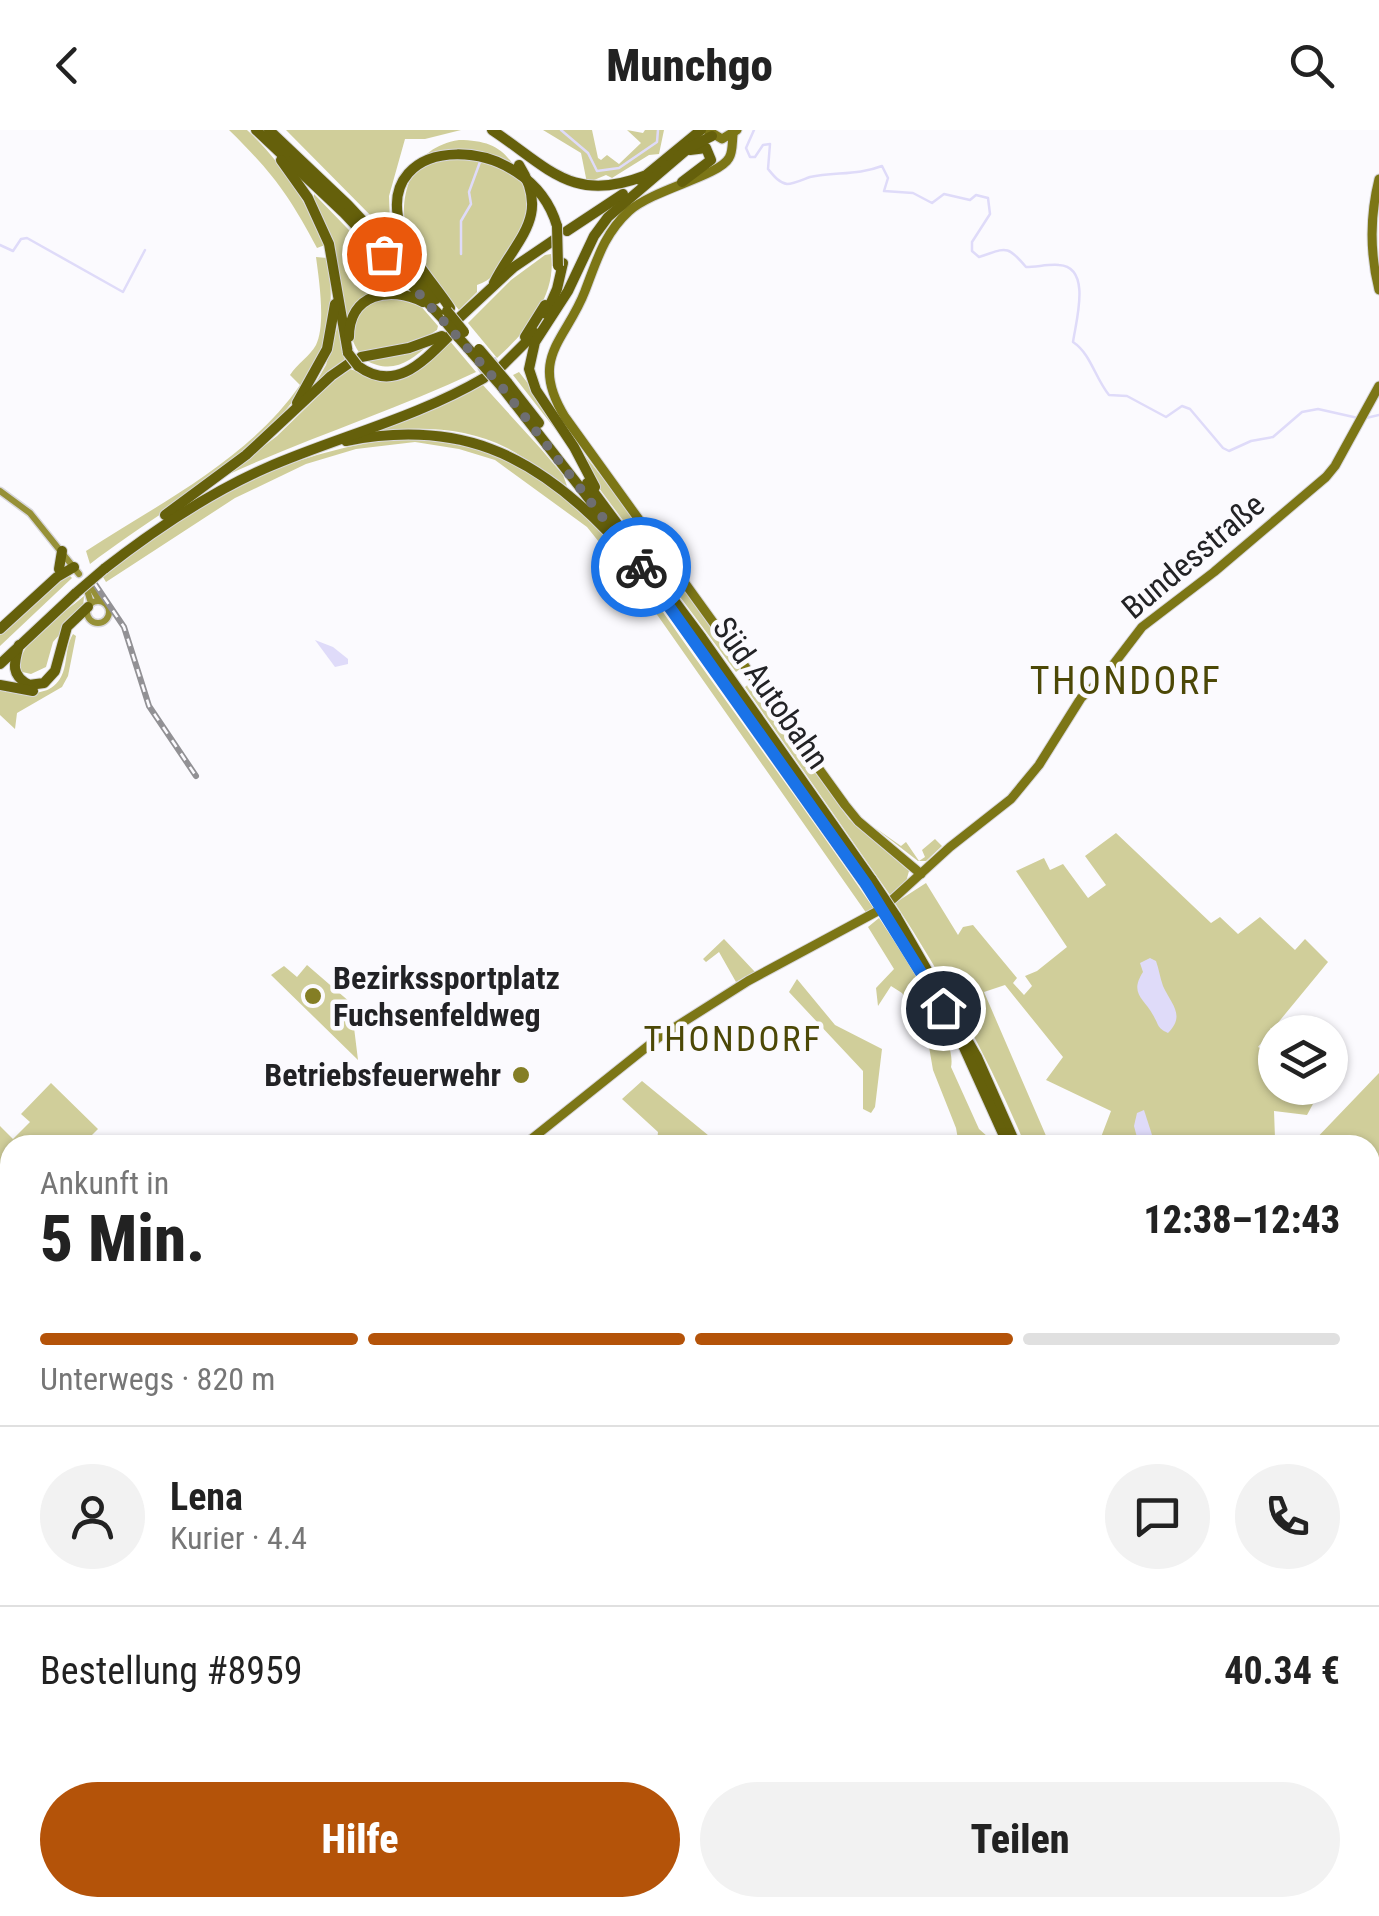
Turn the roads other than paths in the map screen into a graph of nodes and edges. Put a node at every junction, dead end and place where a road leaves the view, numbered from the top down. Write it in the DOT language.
graph roads {
  1 [pos="492,130"];
  2 [pos="262,132"];
  3 [pos="719,133"];
  4 [pos="478,137"];
  5 [pos="428,147"];
  6 [pos="510,147"];
  7 [pos="684,153"];
  8 [pos="644,176"];
  9 [pos="1379,180"];
  10 [pos="682,182"];
  11 [pos="620,205"];
  12 [pos="563,230"];
  13 [pos="560,264"];
  14 [pos="336,278"];
  15 [pos="494,283"];
  16 [pos="1379,290"];
  17 [pos="452,324"];
  18 [pos="542,326"];
  19 [pos="355,358"];
  20 [pos="504,384"];
  21 [pos="1379,386"];
  22 [pos="273,431"];
  23 [pos="312,450"];
  24 [pos="0,491"];
  25 [pos="604,506"];
  26 [pos="165,516"];
  27 [pos="632,554"];
  28 [pos="68,564"];
  29 [pos="102,566"];
  30 [pos="81,589"];
  31 [pos="92,608"];
  32 [pos="0,625"];
  33 [pos="19,645"];
  34 [pos="0,655"];
  35 [pos="0,664"];
  36 [pos="0,685"];
  37 [pos="921,874"];
  38 [pos="869,882"];
  39 [pos="893,900"];
  40 [pos="876,912"];
  41 [pos="893,918"];
  42 [pos="537,1135"];
  43 [pos="1003,1135"];
  44 [pos="1012,1135"];
  1 -- 6 [label="highway"];
  2 -- 14 [label="highway"];
  2 -- 17 [label="highway, Süd Autobahn"];
  3 -- 7 [label="highway"];
  3 -- 8 [label="highway"];
  3 -- 10 [label="main road"];
  4 -- 6 [label="highway"];
  5 -- 17 [label="highway"];
  6 -- 8 [label="highway"];
  6 -- 12 [label="highway"];
  6 -- 15 [label="highway"];
  7 -- 10 [label="highway"];
  7 -- 11 [label="highway"];
  8 -- 12 [label="highway"];
  9 -- 16 [label="main road"];
  10 -- 37 [label="main road"];
  11 -- 12 [label="highway"];
  11 -- 18 [label="highway"];
  12 -- 13 [label="highway, bridge"];
  13 -- 18 [label="highway"];
  13 -- 18 [label="highway"];
  14 -- 19 [label="highway"];
  14 -- 22 [label="highway"];
  15 -- 17 [label="highway"];
  15 -- 17 [label="highway"];
  17 -- 19 [label="highway"];
  17 -- 19 [label="highway"];
  17 -- 19 [label="highway"];
  17 -- 20 [label="highway, Süd Autobahn, bridge"];
  18 -- 25 [label="highway"];
  19 -- 22 [label="highway"];
  20 -- 25 [label="highway, Süd Autobahn"];
  20 -- 27 [label="highway, Süd Autobahn"];
  21 -- 37 [label="main road, Bundesstraße"];
  22 -- 26 [label="highway"];
  23 -- 26 [label="highway"];
  23 -- 27 [label="highway"];
  23 -- 29 [label="highway"];
  24 -- 28 [label="main road"];
  25 -- 38 [label="highway, Süd Autobahn"];
  26 -- 29 [label="highway"];
  27 -- 38 [label="highway, Süd Autobahn"];
  28 -- 32 [label="highway"];
  29 -- 30 [label="highway, bridge"];
  30 -- 31 [label="main road"];
  30 -- 33 [label="highway"];
  30 -- 34 [label="highway"];
  31 -- 33 [label="highway"];
  31 -- 36 [label="highway"];
  33 -- 35 [label="highway"];
  37 -- 39 [label="main road, Bundesstraße"];
  38 -- 41 [label="highway, Süd Autobahn, bridge"];
  40 -- 42 [label="main road"];
  41 -- 43 [label="highway, Süd Autobahn"];
  41 -- 44 [label="highway, Süd Autobahn"];
}
